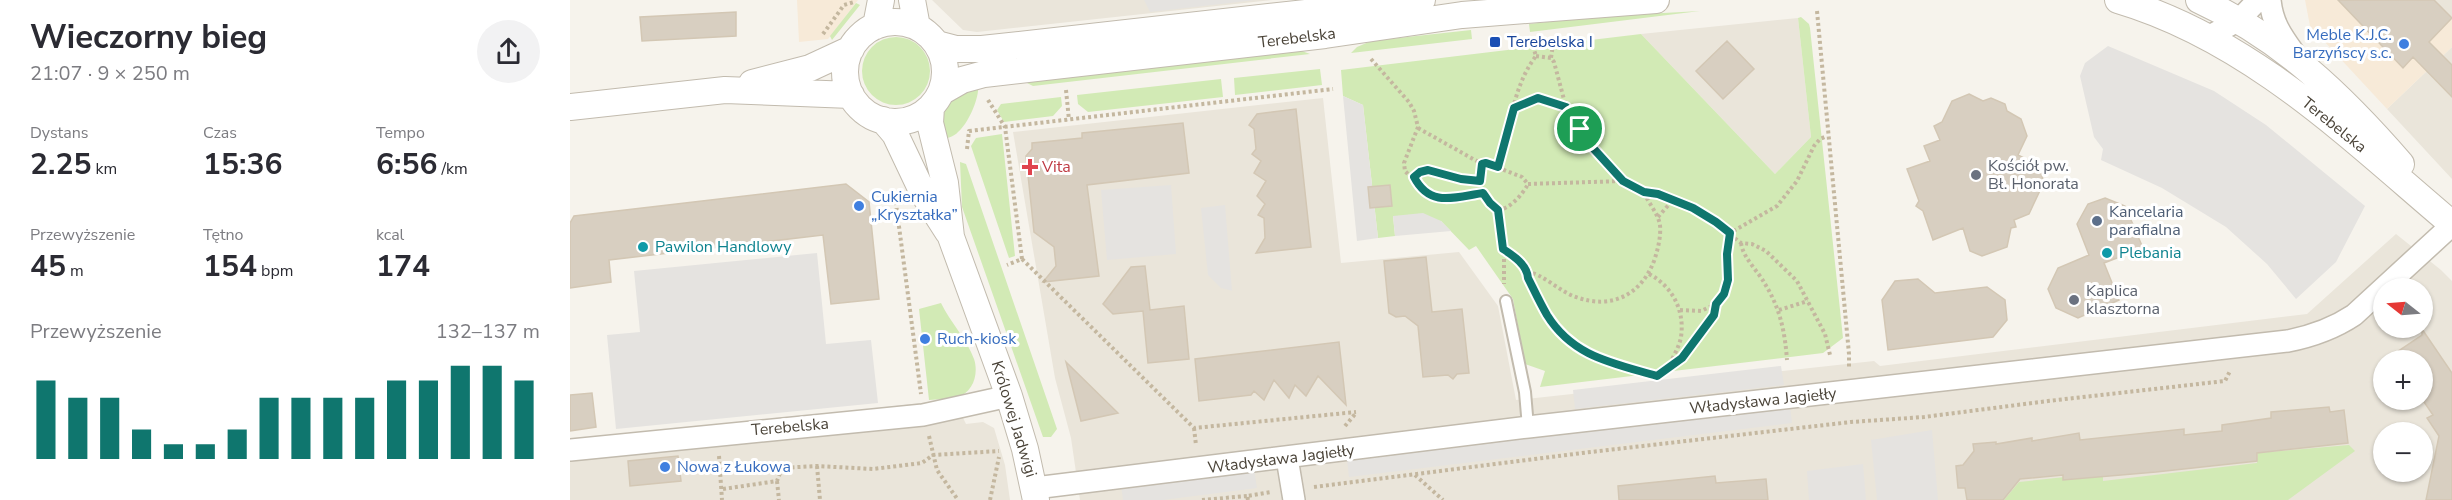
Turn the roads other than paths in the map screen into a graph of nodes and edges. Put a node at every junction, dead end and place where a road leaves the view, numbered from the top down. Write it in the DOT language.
graph roads {
  1 [pos="881,0"];
  2 [pos="912,0"];
  3 [pos="1422,0"];
  4 [pos="1656,0"];
  5 [pos="2118,0"];
  6 [pos="2258,0"];
  7 [pos="2270,0"];
  8 [pos="2213,2"];
  9 [pos="2239,20"];
  10 [pos="876,26"];
  11 [pos="917,27"];
  12 [pos="2210,36"];
  13 [pos="937,44"];
  14 [pos="851,49"];
  15 [pos="2299,60"];
  16 [pos="725,90"];
  17 [pos="851,95"];
  18 [pos="936,99"];
  19 [pos="570,107"];
  20 [pos="883,120"];
  21 [pos="2452,224"];
  22 [pos="951,237"];
  23 [pos="1506,301"];
  24 [pos="1009,396"];
  25 [pos="1528,427"];
  26 [pos="570,450"];
  27 [pos="1287,458"];
  28 [pos="1036,494"];
  29 [pos="1293,495"];
  1 -- 10 [label="street"];
  2 -- 11 [label="street"];
  3 -- 13 [label="street, Terebelska"];
  4 -- 18 [label="street, Terebelska"];
  5 -- 12 [label="street, Terebelska"];
  6 -- 9 [label="street"];
  7 -- 15 [label="street, Terebelska"];
  8 -- 9 [label="street, Terebelska"];
  8 -- 12 [label="street, Terebelska"];
  9 -- 12 [label="street"];
  9 -- 15 [label="street, Terebelska"];
  10 -- 11 [label="street"];
  10 -- 14 [label="street"];
  11 -- 13 [label="street"];
  12 -- 21 [label="street, Terebelska"];
  13 -- 18 [label="street"];
  14 -- 16 [label="street"];
  14 -- 17 [label="street"];
  15 -- 21 [label="street, Terebelska"];
  16 -- 17 [label="street"];
  16 -- 19 [label="street"];
  17 -- 20 [label="street"];
  18 -- 20 [label="street"];
  18 -- 22 [label="street, Królowej Jadwigi"];
  20 -- 22 [label="street, Królowej Jadwigi"];
  21 -- 25 [label="street, Władysława Jagiełły"];
  22 -- 24 [label="street, Królowej Jadwigi"];
  23 -- 25 [label="lane"];
  24 -- 26 [label="street, Terebelska"];
  24 -- 28 [label="street, Królowej Jadwigi"];
  25 -- 27 [label="street, Władysława Jagiełły"];
  27 -- 28 [label="street, Władysława Jagiełły"];
  27 -- 29 [label="street"];
}
